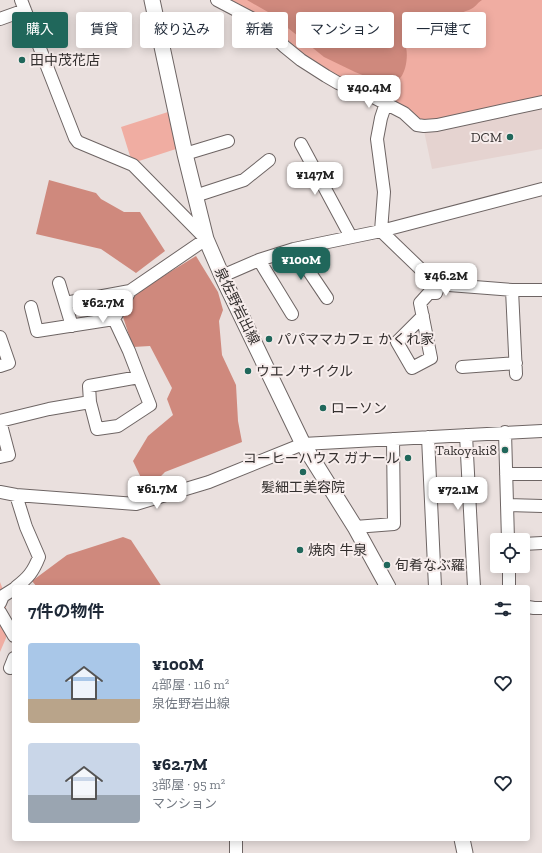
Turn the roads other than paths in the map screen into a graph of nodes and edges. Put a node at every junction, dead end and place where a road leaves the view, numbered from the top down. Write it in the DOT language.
graph roads {
  1 [pos="152,0"];
  2 [pos="218,0"];
  3 [pos="23,5"];
  4 [pos="0,19"];
  5 [pos="542,102"];
  6 [pos="386,104"];
  7 [pos="228,141"];
  8 [pos="301,144"];
  9 [pos="185,154"];
  10 [pos="269,160"];
  11 [pos="542,189"];
  12 [pos="195,196"];
  13 [pos="381,231"];
  14 [pos="351,237"];
  15 [pos="206,239"];
  16 [pos="294,249"];
  17 [pos="260,260"];
  18 [pos="222,276"];
  19 [pos="59,283"];
  20 [pos="439,284"];
  21 [pos="512,290"];
  22 [pos="542,290"];
  23 [pos="130,291"];
  24 [pos="327,298"];
  25 [pos="65,303"];
  26 [pos="31,307"];
  27 [pos="292,314"];
  28 [pos="423,316"];
  29 [pos="114,319"];
  30 [pos="72,326"];
  31 [pos="0,337"];
  32 [pos="0,366"];
  33 [pos="462,367"];
  34 [pos="139,377"];
  35 [pos="90,402"];
  36 [pos="0,421"];
  37 [pos="542,431"];
  38 [pos="505,432"];
  39 [pos="466,435"];
  40 [pos="428,437"];
  41 [pos="393,439"];
  42 [pos="303,444"];
  43 [pos="0,457"];
  44 [pos="506,474"];
  45 [pos="542,474"];
  46 [pos="0,492"];
  47 [pos="16,495"];
  48 [pos="507,506"];
  49 [pos="542,506"];
  50 [pos="355,527"];
  51 [pos="508,533"];
  52 [pos="542,543"];
  53 [pos="530,544"];
  54 [pos="509,573"];
  55 [pos="19,585"];
  56 [pos="387,585"];
  57 [pos="435,585"];
  58 [pos="474,585"];
  59 [pos="509,585"];
  60 [pos="12,590"];
  61 [pos="0,603"];
  62 [pos="530,607"];
  63 [pos="542,608"];
  64 [pos="0,612"];
  65 [pos="12,633"];
  66 [pos="236,841"];
  67 [pos="463,841"];
  68 [pos="236,853"];
  69 [pos="466,853"];
  1 -- 9 [label="main road, 泉佐野岩出線"];
  2 -- 6 [label="street"];
  3 -- 4 [label="street"];
  3 -- 15 [label="street"];
  5 -- 6 [label="street"];
  6 -- 13 [label="street"];
  7 -- 9 [label="street"];
  8 -- 14 [label="street"];
  9 -- 12 [label="main road, 泉佐野岩出線"];
  10 -- 12 [label="street"];
  11 -- 13 [label="street"];
  12 -- 15 [label="main road, 泉佐野岩出線"];
  13 -- 14 [label="street"];
  13 -- 20 [label="street"];
  14 -- 16 [label="street"];
  15 -- 18 [label="main road, 泉佐野岩出線"];
  15 -- 23 [label="street"];
  16 -- 17 [label="street"];
  16 -- 24 [label="street"];
  17 -- 18 [label="street"];
  17 -- 27 [label="street"];
  18 -- 42 [label="main road, 泉佐野岩出線"];
  19 -- 25 [label="street"];
  20 -- 21 [label="street"];
  20 -- 28 [label="street"];
  21 -- 22 [label="street"];
  21 -- 33 [label="street"];
  23 -- 25 [label="street"];
  23 -- 29 [label="street"];
  25 -- 30 [label="street"];
  26 -- 30 [label="street"];
  29 -- 30 [label="street"];
  29 -- 34 [label="street"];
  31 -- 32 [label="street"];
  34 -- 35 [label="street"];
  34 -- 35 [label="street"];
  35 -- 36 [label="street"];
  36 -- 43 [label="street"];
  37 -- 38 [label="street"];
  38 -- 39 [label="street"];
  38 -- 44 [label="street"];
  39 -- 40 [label="street"];
  39 -- 58 [label="street"];
  40 -- 41 [label="street"];
  40 -- 57 [label="street"];
  41 -- 42 [label="street"];
  41 -- 50 [label="street"];
  42 -- 47 [label="street"];
  42 -- 50 [label="main road, 泉佐野岩出線"];
  44 -- 45 [label="street"];
  44 -- 48 [label="street"];
  46 -- 47 [label="street"];
  47 -- 55 [label="street"];
  48 -- 49 [label="street"];
  48 -- 51 [label="street"];
  50 -- 56 [label="main road, 泉佐野岩出線"];
  52 -- 53 [label="street"];
  54 -- 59 [label="street"];
  60 -- 61 [label="street"];
  62 -- 63 [label="street"];
  64 -- 65 [label="street"];
  66 -- 68 [label="street"];
  67 -- 69 [label="main road"];
}
